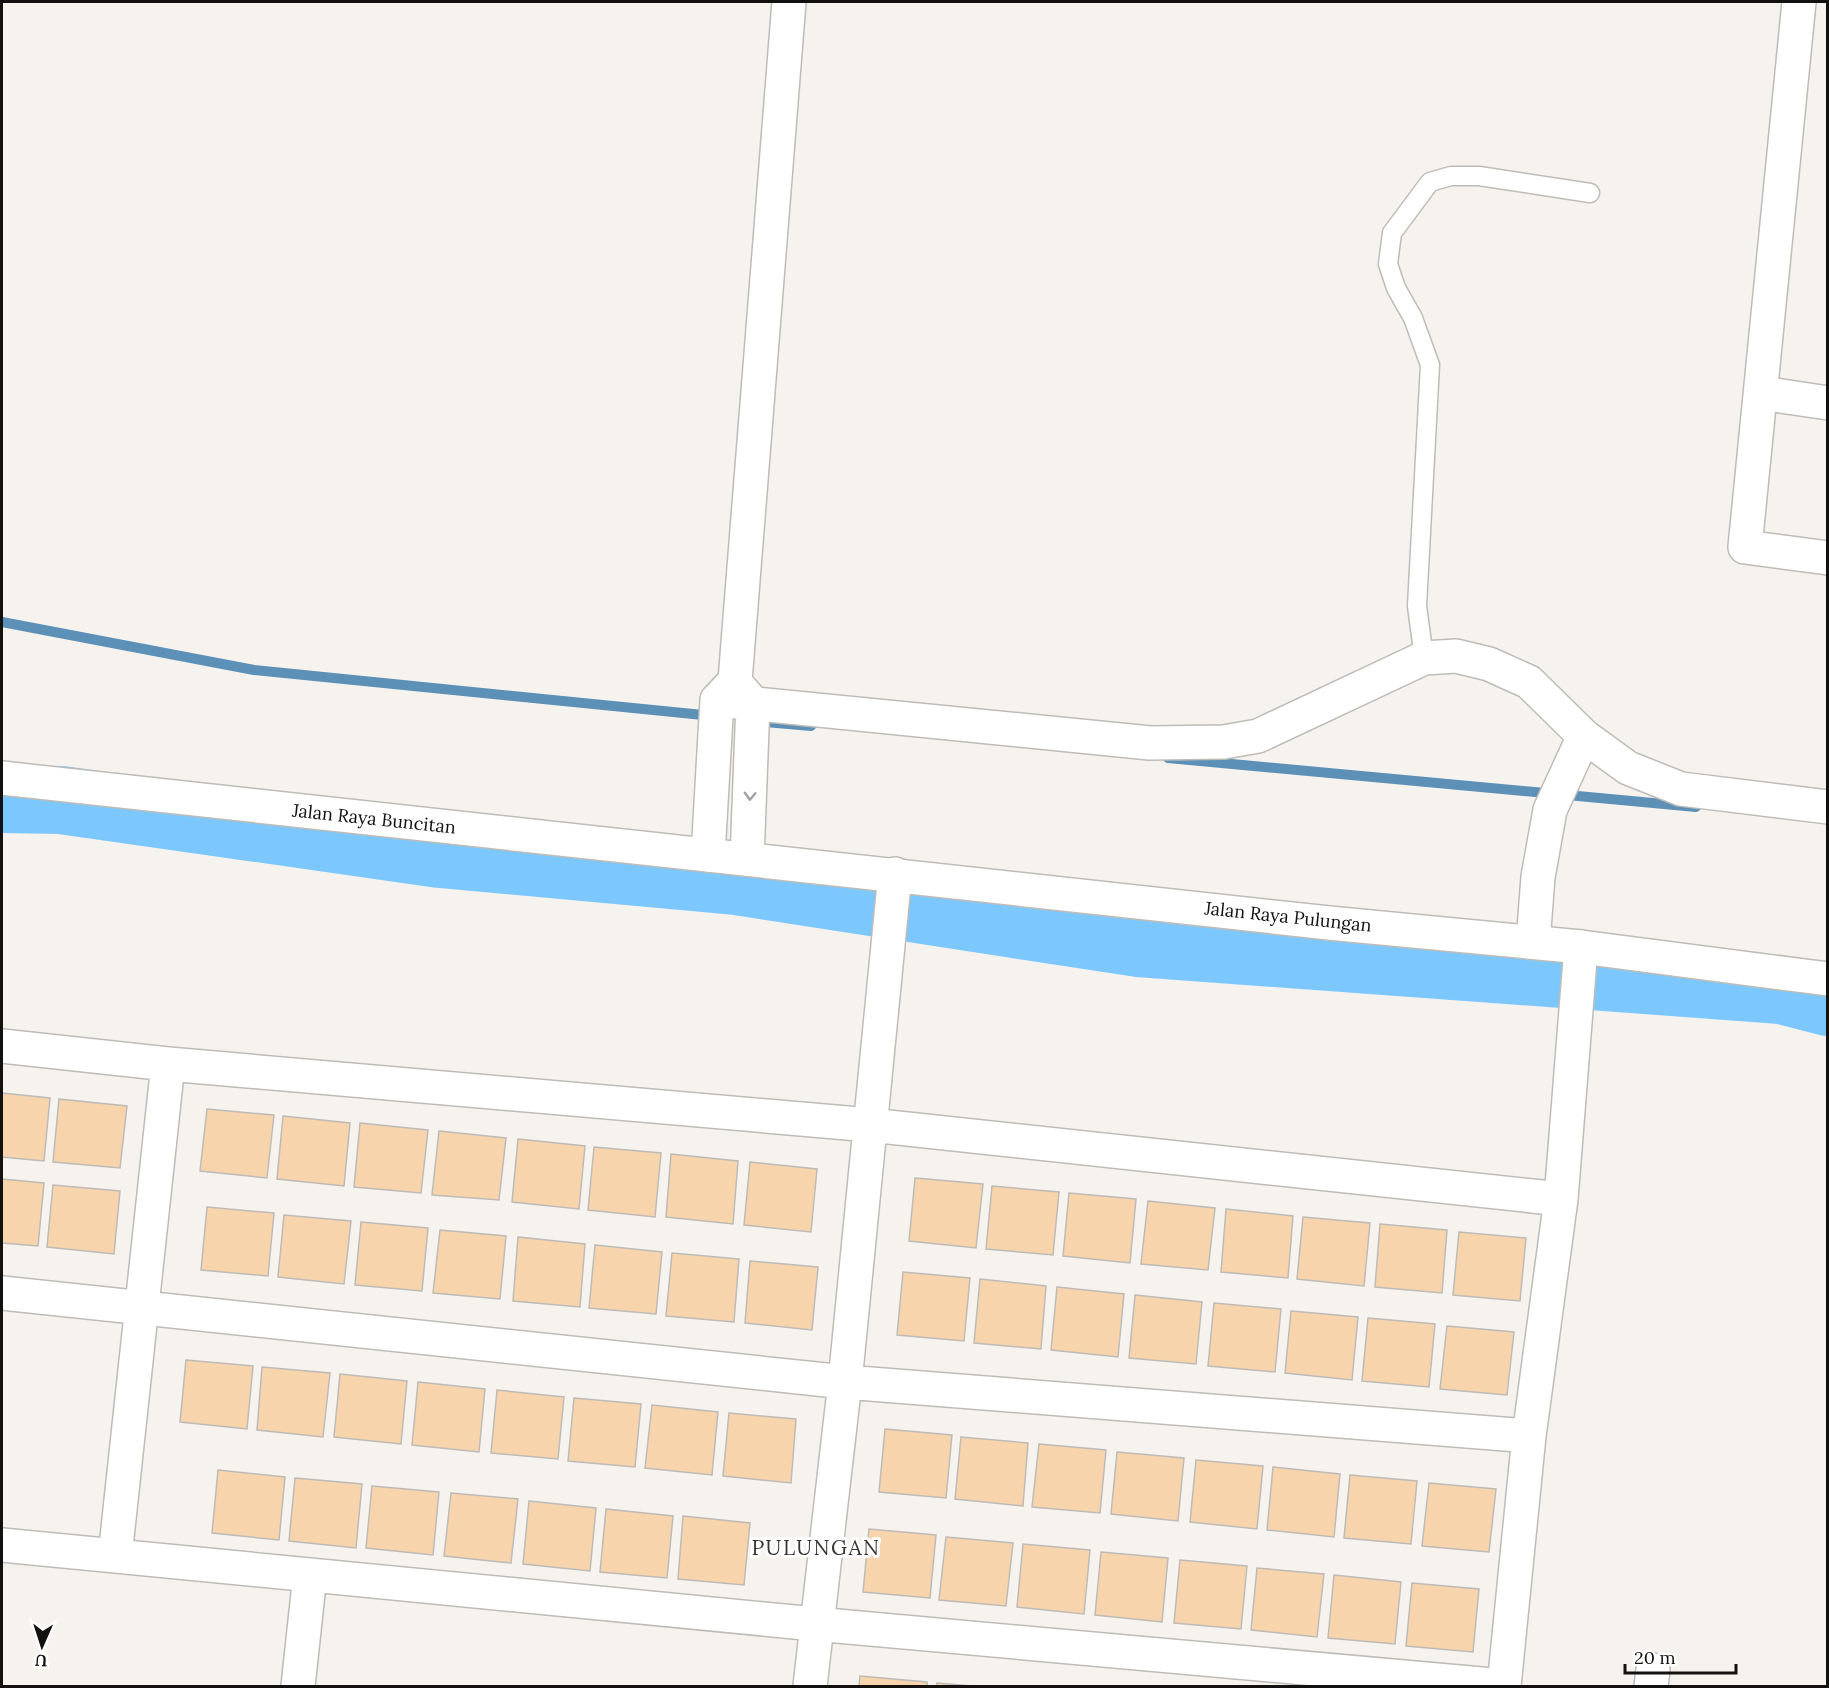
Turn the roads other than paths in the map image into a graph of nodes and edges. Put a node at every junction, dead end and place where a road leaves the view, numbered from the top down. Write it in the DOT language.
graph roads {
  1 [pos="789,2"];
  2 [pos="1799,2"];
  3 [pos="1590,193"];
  4 [pos="1761,393"];
  5 [pos="1827,403"];
  6 [pos="1827,558"];
  7 [pos="1424,658"];
  8 [pos="734,712"];
  9 [pos="1584,736"];
  10 [pos="2,778"];
  11 [pos="1827,807"];
  12 [pos="708,855"];
  13 [pos="747,859"];
  14 [pos="894,889"];
  15 [pos="1533,942"];
  16 [pos="1580,956"];
  17 [pos="1827,979"];
  18 [pos="2,1046"];
  19 [pos="168,1064"];
  20 [pos="870,1125"];
  21 [pos="1561,1199"];
  22 [pos="2,1293"];
  23 [pos="143,1308"];
  24 [pos="845,1382"];
  25 [pos="1528,1436"];
  26 [pos="2,1545"];
  27 [pos="116,1556"];
  28 [pos="310,1575"];
  29 [pos="815,1624"];
  30 [pos="298,1686"];
  31 [pos="810,1686"];
  32 [pos="1504,1686"];
  1 -- 8 [label="street"];
  2 -- 4 [label="street"];
  3 -- 7 [label="lane"];
  4 -- 5 [label="street"];
  4 -- 6 [label="street"];
  7 -- 8 [label="street"];
  7 -- 9 [label="street"];
  8 -- 12 [label="street"];
  8 -- 13 [label="street, one-way"];
  9 -- 11 [label="street"];
  9 -- 15 [label="street"];
  10 -- 12 [label="street, Jalan Raya Buncitan"];
  12 -- 13 [label="street, Jalan Raya Buncitan"];
  13 -- 14 [label="street, Jalan Raya Pulungan"];
  14 -- 15 [label="street, Jalan Raya Pulungan"];
  14 -- 20 [label="street"];
  15 -- 16 [label="street, Jalan Raya Pulungan"];
  16 -- 17 [label="street, Jalan Raya Pulungan"];
  16 -- 21 [label="street"];
  18 -- 19 [label="street"];
  19 -- 20 [label="street"];
  19 -- 23 [label="street"];
  20 -- 21 [label="street"];
  20 -- 24 [label="street"];
  21 -- 25 [label="street"];
  22 -- 23 [label="street"];
  23 -- 24 [label="street"];
  23 -- 27 [label="street"];
  24 -- 25 [label="street"];
  24 -- 29 [label="street"];
  25 -- 32 [label="street"];
  26 -- 27 [label="street"];
  27 -- 28 [label="street"];
  28 -- 29 [label="street"];
  28 -- 30 [label="street"];
  29 -- 31 [label="street"];
  29 -- 32 [label="street"];
}
